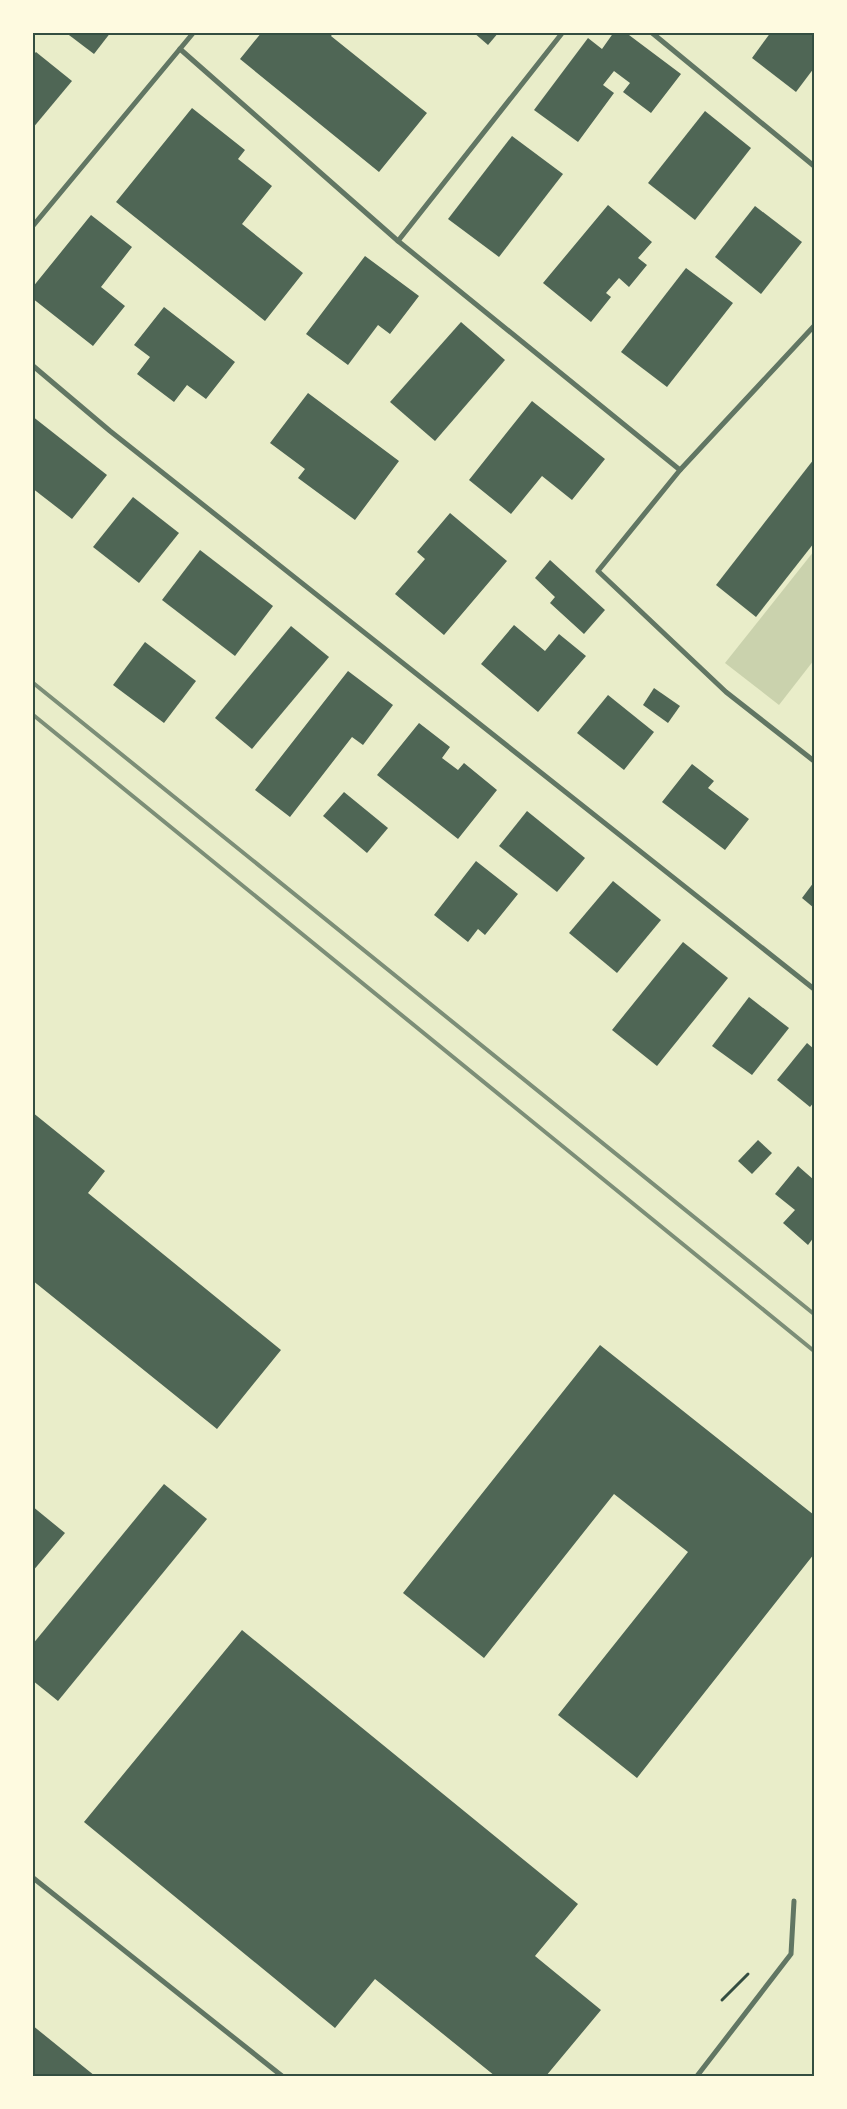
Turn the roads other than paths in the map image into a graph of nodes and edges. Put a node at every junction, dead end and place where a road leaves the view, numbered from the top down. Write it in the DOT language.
graph roads {
  1 [pos="194,32"];
  2 [pos="564,32"];
  3 [pos="651,32"];
  4 [pos="180,49"];
  5 [pos="814,166"];
  6 [pos="32,227"];
  7 [pos="398,241"];
  8 [pos="814,326"];
  9 [pos="32,365"];
  10 [pos="680,470"];
  11 [pos="814,761"];
  12 [pos="814,989"];
  13 [pos="32,1877"];
  14 [pos="794,1901"];
  15 [pos="282,2076"];
  16 [pos="697,2076"];
  1 -- 4 [label="street"];
  2 -- 7 [label="street"];
  3 -- 5 [label="street"];
  4 -- 6 [label="street"];
  4 -- 7 [label="street"];
  7 -- 10 [label="street"];
  8 -- 10 [label="street"];
  9 -- 12 [label="street"];
  10 -- 11 [label="street"];
  13 -- 15 [label="street"];
  14 -- 16 [label="street"];
}
